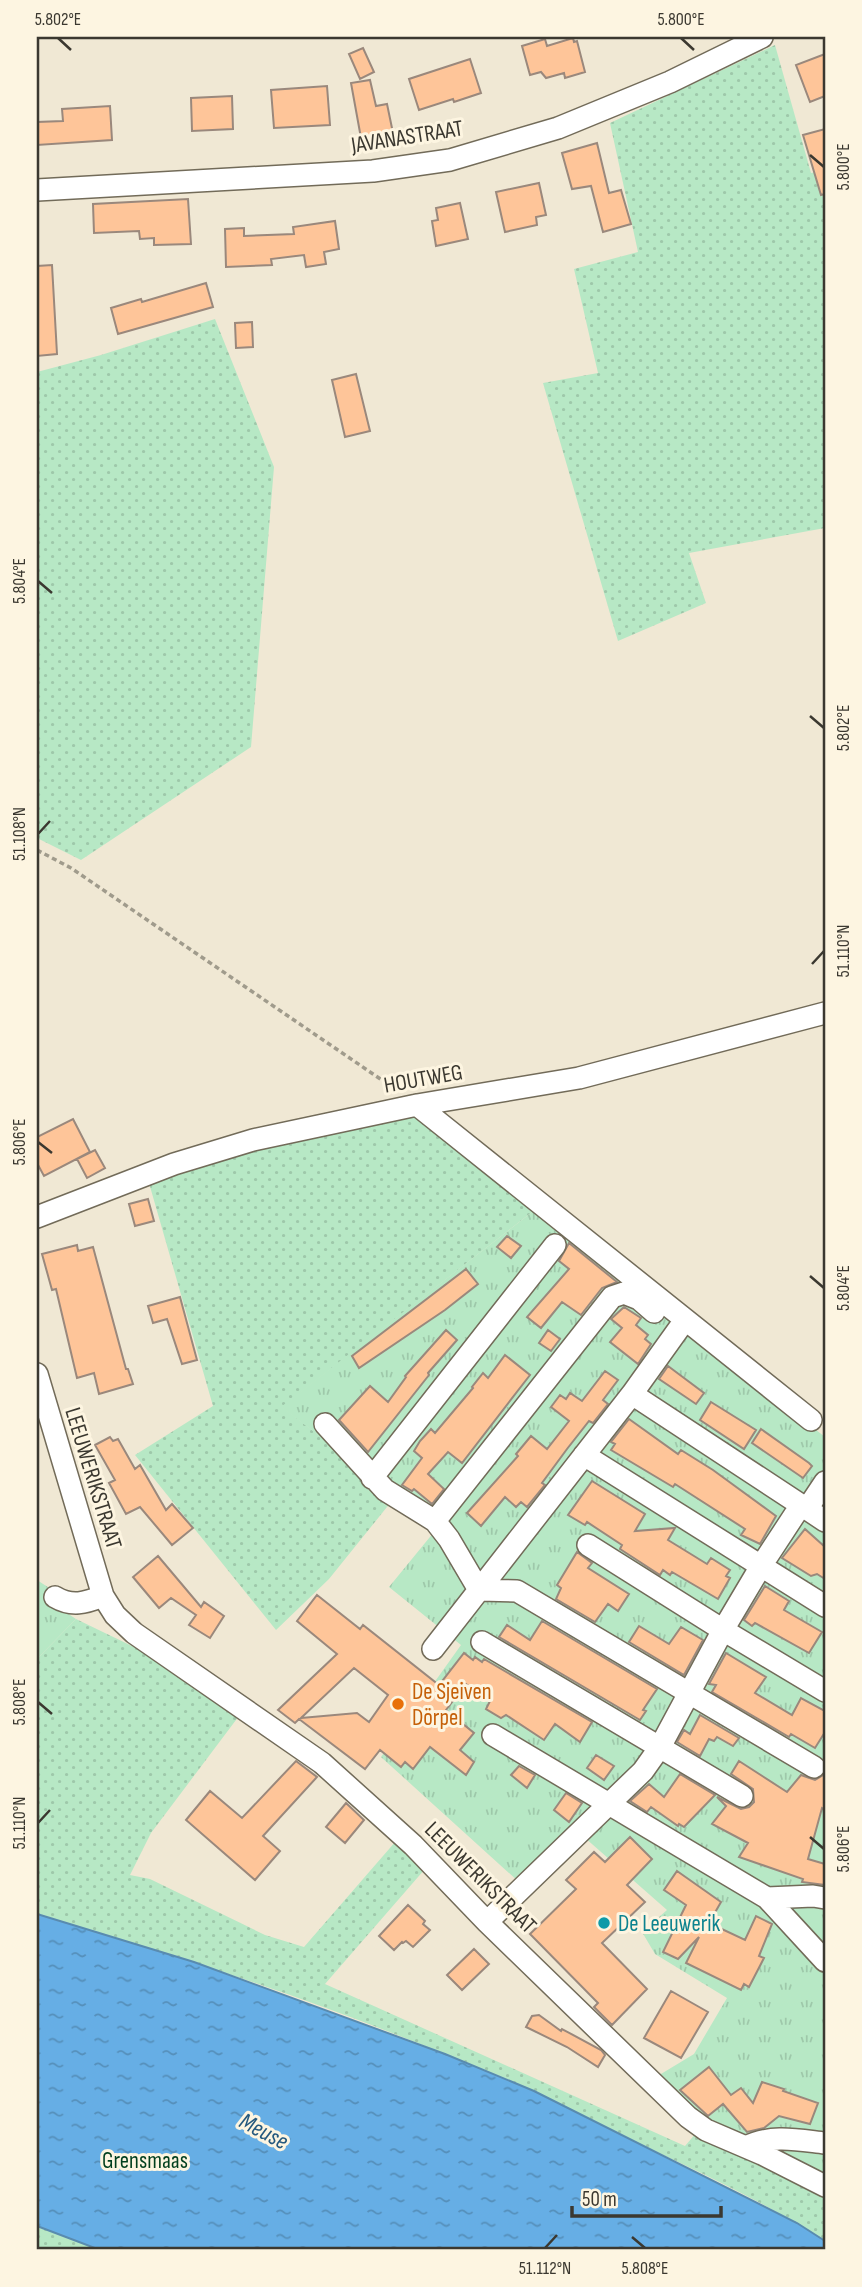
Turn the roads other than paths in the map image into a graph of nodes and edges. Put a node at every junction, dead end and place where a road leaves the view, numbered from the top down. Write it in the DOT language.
graph roads {
  1 [pos="762,37"];
  2 [pos="37,190"];
  3 [pos="825,1013"];
  4 [pos="416,1105"];
  5 [pos="37,1217"];
  6 [pos="555,1245"];
  7 [pos="681,1326"];
  8 [pos="37,1374"];
  9 [pos="632,1394"];
  10 [pos="811,1420"];
  11 [pos="325,1424"];
  12 [pos="584,1455"];
  13 [pos="372,1478"];
  14 [pos="825,1482"];
  15 [pos="811,1511"];
  16 [pos="435,1521"];
  17 [pos="588,1545"];
  18 [pos="761,1566"];
  19 [pos="479,1590"];
  20 [pos="103,1596"];
  21 [pos="55,1597"];
  22 [pos="825,1606"];
  23 [pos="723,1630"];
  24 [pos="482,1642"];
  25 [pos="433,1650"];
  26 [pos="825,1691"];
  27 [pos="690,1693"];
  28 [pos="494,1735"];
  29 [pos="660,1747"];
  30 [pos="814,1767"];
  31 [pos="742,1796"];
  32 [pos="609,1805"];
  33 [pos="767,1898"];
  34 [pos="825,1898"];
  35 [pos="486,1922"];
  36 [pos="825,1961"];
  37 [pos="825,2143"];
  38 [pos="746,2147"];
  39 [pos="825,2186"];
  1 -- 2 [label="street, JAVANASTRAAT"];
  3 -- 4 [label="street, HOUTWEG"];
  4 -- 5 [label="street, HOUTWEG"];
  4 -- 7 [label="street"];
  6 -- 13 [label="street"];
  7 -- 9 [label="street"];
  7 -- 10 [label="street"];
  7 -- 16 [label="street"];
  8 -- 20 [label="street, LEEUWERIKSTRAAT"];
  9 -- 12 [label="street"];
  9 -- 15 [label="street"];
  11 -- 13 [label="street"];
  12 -- 18 [label="street"];
  12 -- 19 [label="street"];
  13 -- 16 [label="street"];
  14 -- 15 [label="street"];
  15 -- 18 [label="street"];
  16 -- 19 [label="street"];
  17 -- 23 [label="street"];
  18 -- 22 [label="street"];
  18 -- 23 [label="street"];
  19 -- 25 [label="street"];
  19 -- 27 [label="street"];
  20 -- 21 [label="street"];
  20 -- 35 [label="street, LEEUWERIKSTRAAT"];
  23 -- 26 [label="street"];
  23 -- 27 [label="street"];
  24 -- 29 [label="street"];
  27 -- 29 [label="street"];
  27 -- 30 [label="street"];
  28 -- 32 [label="street"];
  29 -- 31 [label="street"];
  29 -- 32 [label="street"];
  32 -- 33 [label="street"];
  32 -- 35 [label="street"];
  33 -- 34 [label="street"];
  33 -- 36 [label="street"];
  35 -- 38 [label="street, LEEUWERIKSTRAAT"];
  37 -- 38 [label="street"];
  38 -- 39 [label="street, LEEUWERIKSTRAAT"];
}
